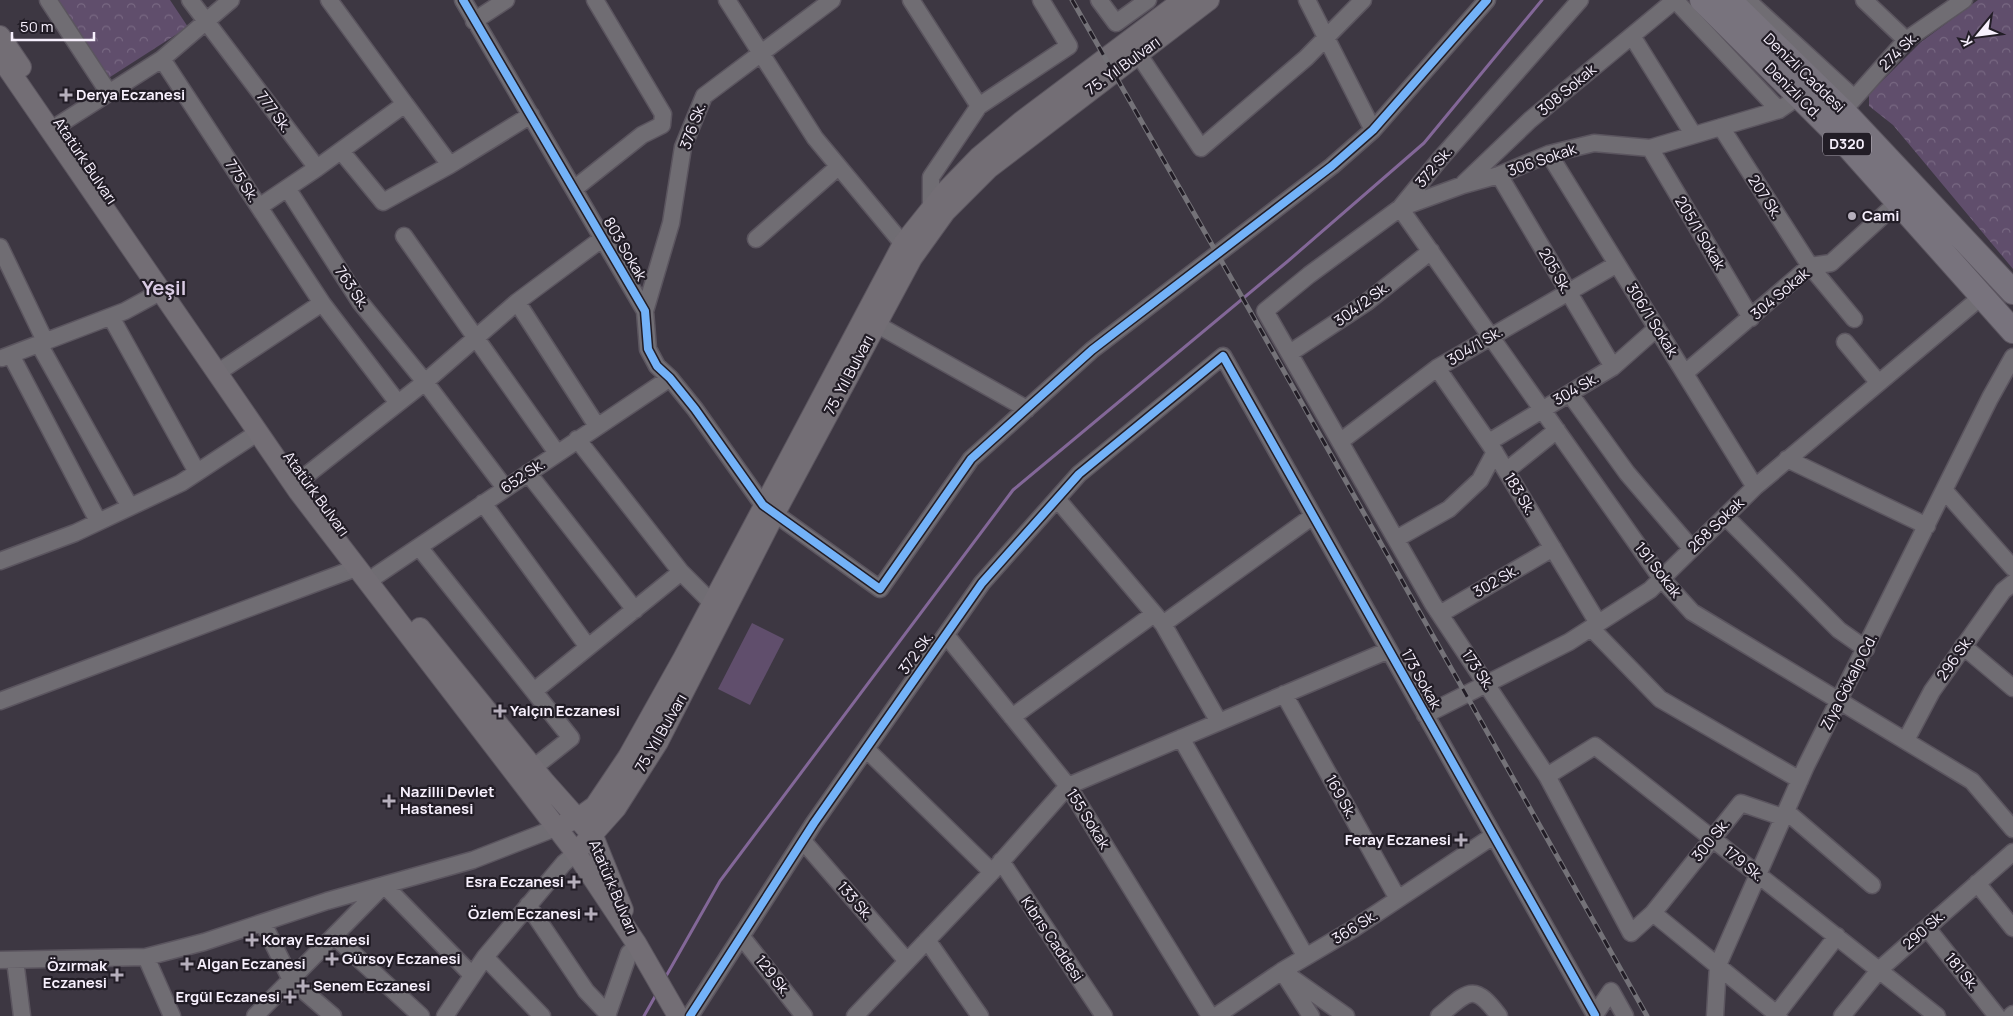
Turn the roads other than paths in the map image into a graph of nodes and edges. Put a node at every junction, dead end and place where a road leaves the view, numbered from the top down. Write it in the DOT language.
graph roads {
  1 [pos="48,0"];
  2 [pos="190,0"];
  3 [pos="231,0"];
  4 [pos="329,0"];
  5 [pos="463,0"];
  6 [pos="506,0"];
  7 [pos="595,0"];
  8 [pos="727,0"];
  9 [pos="832,0"];
  10 [pos="911,0"];
  11 [pos="1041,0"];
  12 [pos="1099,0"];
  13 [pos="1148,0"];
  14 [pos="1183,0"];
  15 [pos="1209,0"];
  16 [pos="1307,0"];
  17 [pos="1363,0"];
  18 [pos="1487,0"];
  19 [pos="1580,0"];
  20 [pos="1675,0"];
  21 [pos="1702,0"];
  22 [pos="1729,0"];
  23 [pos="1747,0"];
  24 [pos="1864,0"];
  25 [pos="1964,0"];
  26 [pos="474,21"];
  27 [pos="206,23"];
  28 [pos="0,36"];
  29 [pos="1632,36"];
  30 [pos="1326,37"];
  31 [pos="1906,40"];
  32 [pos="761,53"];
  33 [pos="1138,55"];
  34 [pos="0,57"];
  35 [pos="162,58"];
  36 [pos="109,93"];
  37 [pos="1789,103"];
  38 [pos="405,104"];
  39 [pos="1848,105"];
  40 [pos="979,106"];
  41 [pos="531,115"];
  42 [pos="60,124"];
  43 [pos="1721,127"];
  44 [pos="1373,130"];
  45 [pos="1693,134"];
  46 [pos="1650,148"];
  47 [pos="341,151"];
  48 [pos="1549,154"];
  49 [pos="450,165"];
  50 [pos="838,167"];
  51 [pos="317,168"];
  52 [pos="1499,174"];
  53 [pos="1463,185"];
  54 [pos="287,188"];
  55 [pos="574,188"];
  56 [pos="1899,201"];
  57 [pos="259,207"];
  58 [pos="1400,208"];
  59 [pos="931,209"];
  60 [pos="404,236"];
  61 [pos="604,238"];
  62 [pos="756,238"];
  63 [pos="903,244"];
  64 [pos="0,247"];
  65 [pos="1431,251"];
  66 [pos="1617,264"];
  67 [pos="1810,266"];
  68 [pos="2006,286"];
  69 [pos="1566,291"];
  70 [pos="160,292"];
  71 [pos="1981,296"];
  72 [pos="517,302"];
  73 [pos="322,303"];
  74 [pos="645,311"];
  75 [pos="1265,311"];
  76 [pos="111,316"];
  77 [pos="1751,318"];
  78 [pos="1854,319"];
  79 [pos="876,324"];
  80 [pos="1657,328"];
  81 [pos="2013,331"];
  82 [pos="1491,336"];
  83 [pos="476,338"];
  84 [pos="1845,342"];
  85 [pos="42,343"];
  86 [pos="1290,354"];
  87 [pos="1223,356"];
  88 [pos="5,357"];
  89 [pos="2013,357"];
  90 [pos="226,367"];
  91 [pos="1613,367"];
  92 [pos="1437,368"];
  93 [pos="1685,373"];
  94 [pos="670,378"];
  95 [pos="425,382"];
  96 [pos="1878,382"];
  97 [pos="1570,394"];
  98 [pos="398,403"];
  99 [pos="1027,409"];
  100 [pos="1541,409"];
  101 [pos="597,426"];
  102 [pos="1557,430"];
  103 [pos="257,433"];
  104 [pos="577,439"];
  105 [pos="1341,441"];
  106 [pos="1492,447"];
  107 [pos="557,453"];
  108 [pos="1787,459"];
  109 [pos="1506,471"];
  110 [pos="198,472"];
  111 [pos="528,473"];
  112 [pos="302,478"];
  113 [pos="1755,487"];
  114 [pos="505,488"];
  115 [pos="1944,490"];
  116 [pos="1057,499"];
  117 [pos="483,503"];
  118 [pos="130,507"];
  119 [pos="769,509"];
  120 [pos="1313,516"];
  121 [pos="1726,517"];
  122 [pos="98,522"];
  123 [pos="1927,526"];
  124 [pos="1396,539"];
  125 [pos="419,547"];
  126 [pos="1553,548"];
  127 [pos="1692,549"];
  128 [pos="0,561"];
  129 [pos="356,568"];
  130 [pos="2013,568"];
  131 [pos="681,572"];
  132 [pos="377,576"];
  133 [pos="1661,578"];
  134 [pos="2013,583"];
  135 [pos="712,603"];
  136 [pos="635,610"];
  137 [pos="1440,614"];
  138 [pos="1158,619"];
  139 [pos="1594,626"];
  140 [pos="946,635"];
  141 [pos="1963,646"];
  142 [pos="588,647"];
  143 [pos="1866,649"];
  144 [pos="1388,650"];
  145 [pos="1488,684"];
  146 [pos="2013,688"];
  147 [pos="534,691"];
  148 [pos="1284,694"];
  149 [pos="0,701"];
  150 [pos="1839,703"];
  151 [pos="1425,715"];
  152 [pos="1012,718"];
  153 [pos="1218,722"];
  154 [pos="1180,738"];
  155 [pos="1906,740"];
  156 [pos="866,749"];
  157 [pos="533,768"];
  158 [pos="1547,776"];
  159 [pos="1800,780"];
  160 [pos="1068,786"];
  161 [pos="1786,815"];
  162 [pos="578,817"];
  163 [pos="558,827"];
  164 [pos="2013,829"];
  165 [pos="592,836"];
  166 [pos="1493,836"];
  167 [pos="1712,838"];
  168 [pos="802,841"];
  169 [pos="2013,852"];
  170 [pos="576,853"];
  171 [pos="996,866"];
  172 [pos="1758,875"];
  173 [pos="1977,883"];
  174 [pos="384,885"];
  175 [pos="1872,885"];
  176 [pos="1398,899"];
  177 [pos="528,905"];
  178 [pos="1653,913"];
  179 [pos="263,922"];
  180 [pos="1927,928"];
  181 [pos="2013,928"];
  182 [pos="334,936"];
  183 [pos="741,936"];
  184 [pos="1837,936"];
  185 [pos="927,940"];
  186 [pos="638,946"];
  187 [pos="146,957"];
  188 [pos="485,957"];
  189 [pos="1306,957"];
  190 [pos="8,960"];
  191 [pos="907,960"];
  192 [pos="1718,965"];
  193 [pos="1880,970"];
  194 [pos="1282,971"];
  195 [pos="472,975"];
  196 [pos="291,980"];
  197 [pos="608,1015"];
  198 [pos="681,1015"];
  199 [pos="856,1015"];
  200 [pos="1595,1015"];
  201 [pos="1777,1015"];
  202 [pos="22,1016"];
  203 [pos="172,1016"];
  204 [pos="256,1016"];
  205 [pos="334,1016"];
  206 [pos="421,1016"];
  207 [pos="445,1016"];
  208 [pos="542,1016"];
  209 [pos="804,1016"];
  210 [pos="980,1016"];
  211 [pos="1104,1016"];
  212 [pos="1210,1016"];
  213 [pos="1216,1016"];
  214 [pos="1311,1016"];
  215 [pos="1346,1016"];
  216 [pos="1439,1016"];
  217 [pos="1499,1016"];
  218 [pos="1625,1016"];
  219 [pos="1715,1016"];
  220 [pos="1842,1016"];
  221 [pos="1937,1016"];
  222 [pos="1997,1016"];
  1 -- 36 [label="street"];
  2 -- 27 [label="street, 777 Sk."];
  3 -- 27 [label="street"];
  4 -- 38 [label="street"];
  5 -- 26 [label="street, 803 Sokak"];
  6 -- 26 [label="street"];
  7 -- 55 [label="street"];
  8 -- 32 [label="street"];
  9 -- 32 [label="street, 376 Sk."];
  10 -- 40 [label="street"];
  11 -- 40 [label="street"];
  12 -- 13 [label="street"];
  14 -- 59 [label="main road, 75. Yıl Bulvarı"];
  15 -- 33 [label="main road, 75. Yıl Bulvarı"];
  16 -- 30 [label="street"];
  17 -- 30 [label="street"];
  18 -- 44 [label="street"];
  19 -- 58 [label="street, 372 Sk."];
  20 -- 29 [label="street, 308 Sokak"];
  20 -- 37 [label="street"];
  21 -- 37 [label="highway, Denizli Cd. / D320"];
  22 -- 39 [label="highway, Denizli Caddesi / D320"];
  23 -- 39 [label="street"];
  24 -- 31 [label="street"];
  25 -- 31 [label="street, 274 Sk."];
  26 -- 41 [label="street, 803 Sokak"];
  27 -- 35 [label="street"];
  27 -- 51 [label="street, 777 Sk."];
  28 -- 42 [label="main road, Atatürk Bulvarı"];
  29 -- 45 [label="street"];
  29 -- 53 [label="street, 308 Sokak"];
  30 -- 33 [label="street"];
  30 -- 44 [label="street"];
  31 -- 39 [label="street, 274 Sk."];
  32 -- 50 [label="street"];
  32 -- 74 [label="street, 376 Sk."];
  33 -- 79 [label="main road, 75. Yıl Bulvarı"];
  34 -- 70 [label="main road, Atatürk Bulvarı"];
  35 -- 36 [label="street"];
  35 -- 57 [label="street, 775 Sk."];
  36 -- 42 [label="street"];
  37 -- 43 [label="street, 306 Sokak"];
  37 -- 56 [label="highway, Denizli Cd. / D320"];
  38 -- 47 [label="street"];
  38 -- 49 [label="street"];
  39 -- 68 [label="highway, Denizli Caddesi / D320"];
  40 -- 59 [label="street"];
  41 -- 49 [label="street"];
  41 -- 55 [label="street, 803 Sokak"];
  42 -- 90 [label="main road, Atatürk Bulvarı"];
  43 -- 45 [label="street, 306 Sokak"];
  43 -- 67 [label="street, 207 Sk."];
  44 -- 99 [label="street"];
  45 -- 46 [label="street, 306 Sokak"];
  46 -- 48 [label="street, 306 Sokak"];
  46 -- 77 [label="street, 205/1 Sokak"];
  47 -- 49 [label="street"];
  47 -- 51 [label="street"];
  48 -- 52 [label="street, 306 Sokak"];
  48 -- 66 [label="street, 306/1 Sokak"];
  50 -- 62 [label="street"];
  50 -- 63 [label="street"];
  51 -- 54 [label="street"];
  52 -- 53 [label="street, 306 Sokak"];
  52 -- 69 [label="street, 205 Sk."];
  53 -- 58 [label="street, 306 Sokak"];
  54 -- 57 [label="street"];
  54 -- 95 [label="street, 763 Sk."];
  55 -- 61 [label="street, 803 Sokak"];
  56 -- 67 [label="street, 304 Sokak"];
  56 -- 71 [label="highway, Denizli Cd. / D320"];
  57 -- 73 [label="street, 775 Sk."];
  58 -- 65 [label="street, 191 Sokak"];
  58 -- 75 [label="street, 372 Sk."];
  59 -- 63 [label="main road, 75. Yıl Bulvarı"];
  60 -- 83 [label="street"];
  61 -- 72 [label="street"];
  61 -- 74 [label="street, 803 Sokak"];
  63 -- 119 [label="main road, 75. Yıl Bulvarı"];
  64 -- 85 [label="street"];
  65 -- 82 [label="street, 191 Sokak"];
  65 -- 86 [label="street, 304/2 Sk."];
  66 -- 69 [label="street, 304/1 Sk."];
  66 -- 80 [label="street, 306/1 Sokak"];
  67 -- 77 [label="street, 304 Sokak"];
  67 -- 78 [label="street, 207 Sk."];
  68 -- 71 [label="main road"];
  69 -- 82 [label="street, 304/1 Sk."];
  69 -- 91 [label="street, 205 Sk."];
  70 -- 76 [label="street"];
  70 -- 103 [label="main road, Atatürk Bulvarı"];
  71 -- 81 [label="highway, Denizli Cd."];
  71 -- 96 [label="street, 268 Sokak"];
  72 -- 83 [label="street"];
  72 -- 101 [label="street"];
  73 -- 90 [label="street"];
  73 -- 98 [label="street, 775 Sk."];
  74 -- 94 [label="street, 803 Sokak"];
  75 -- 86 [label="street, 173 Sk."];
  76 -- 85 [label="street"];
  76 -- 110 [label="street"];
  77 -- 93 [label="street, 304 Sokak"];
  79 -- 99 [label="street"];
  79 -- 119 [label="main road, 75. Yıl Bulvarı"];
  80 -- 91 [label="street, 304 Sk."];
  80 -- 93 [label="street, 306/1 Sokak"];
  82 -- 92 [label="street, 304/1 Sk."];
  82 -- 100 [label="street, 191 Sokak"];
  83 -- 95 [label="street"];
  83 -- 107 [label="street"];
  84 -- 96 [label="street"];
  85 -- 88 [label="street"];
  85 -- 118 [label="street"];
  86 -- 105 [label="street, 173 Sk."];
  87 -- 116 [label="street, 372 Sk."];
  87 -- 120 [label="street, 173 Sokak"];
  88 -- 122 [label="street"];
  89 -- 115 [label="street, Ziya Gökalp Cd."];
  90 -- 112 [label="main road, Atatürk Bulvarı"];
  91 -- 97 [label="street, 304 Sk."];
  92 -- 105 [label="street, 304/1 Sk."];
  92 -- 106 [label="street, 183 Sk."];
  93 -- 113 [label="street, 306/1 Sokak"];
  94 -- 101 [label="street, 652 Sk."];
  94 -- 119 [label="street, 803 Sokak"];
  95 -- 98 [label="street"];
  95 -- 114 [label="street, 763 Sk."];
  96 -- 108 [label="street, 268 Sokak"];
  97 -- 100 [label="street, 304 Sk."];
  97 -- 127 [label="street"];
  98 -- 112 [label="street"];
  99 -- 119 [label="street, 803 Sokak"];
  100 -- 102 [label="street, 191 Sokak"];
  100 -- 106 [label="street, 304 Sk."];
  101 -- 104 [label="street, 652 Sk."];
  102 -- 109 [label="street"];
  102 -- 133 [label="street, 191 Sokak"];
  103 -- 110 [label="street"];
  103 -- 129 [label="main road, Atatürk Bulvarı"];
  104 -- 107 [label="street, 652 Sk."];
  104 -- 131 [label="street"];
  105 -- 124 [label="street, 173 Sk."];
  106 -- 109 [label="street, 183 Sk."];
  106 -- 124 [label="street, 304 Sk."];
  107 -- 111 [label="street, 652 Sk."];
  108 -- 113 [label="street, 268 Sokak"];
  108 -- 123 [label="street"];
  109 -- 126 [label="street, 183 Sk."];
  110 -- 118 [label="street"];
  111 -- 114 [label="street, 652 Sk."];
  111 -- 136 [label="street"];
  112 -- 132 [label="main road, Atatürk Bulvarı"];
  113 -- 121 [label="street, 268 Sokak"];
  114 -- 117 [label="street, 652 Sk."];
  115 -- 123 [label="street, Ziya Gökalp Cd."];
  115 -- 130 [label="street"];
  116 -- 138 [label="street"];
  116 -- 140 [label="street, 372 Sk."];
  117 -- 125 [label="street, 652 Sk."];
  117 -- 142 [label="street"];
  118 -- 122 [label="street"];
  119 -- 135 [label="main road, 75. Yıl Bulvarı"];
  119 -- 165 [label="main road, 75. Yıl Bulvarı"];
  120 -- 138 [label="street"];
  120 -- 144 [label="street, 173 Sokak"];
  121 -- 127 [label="street, 268 Sokak"];
  121 -- 143 [label="street"];
  122 -- 128 [label="street"];
  123 -- 143 [label="street, Ziya Gökalp Cd."];
  124 -- 137 [label="street, 173 Sk."];
  125 -- 132 [label="street, 652 Sk."];
  125 -- 147 [label="street"];
  126 -- 137 [label="street, 302 Sk."];
  126 -- 139 [label="street, 183 Sk."];
  127 -- 133 [label="street, 268 Sokak"];
  129 -- 149 [label="street"];
  129 -- 163 [label="main road, Atatürk Bulvarı"];
  131 -- 135 [label="street"];
  131 -- 136 [label="street"];
  132 -- 157 [label="main road, Atatürk Bulvarı"];
  133 -- 139 [label="street, 268 Sokak"];
  133 -- 150 [label="street, 191 Sokak"];
  134 -- 141 [label="street, 296 Sk."];
  135 -- 162 [label="main road, 75. Yıl Bulvarı"];
  136 -- 142 [label="street"];
  137 -- 145 [label="street, 173 Sk."];
  138 -- 152 [label="street"];
  138 -- 153 [label="street"];
  139 -- 145 [label="street, 268 Sokak"];
  139 -- 159 [label="street, 183 Sk."];
  140 -- 152 [label="street, 155 Sokak"];
  140 -- 156 [label="street, 372 Sk."];
  141 -- 146 [label="street"];
  141 -- 155 [label="street, 296 Sk."];
  142 -- 147 [label="street"];
  143 -- 150 [label="street, Ziya Gökalp Cd."];
  144 -- 148 [label="street"];
  144 -- 151 [label="street, 173 Sokak"];
  145 -- 151 [label="street, 268 Sokak"];
  145 -- 158 [label="street, 173 Sk."];
  147 -- 157 [label="street"];
  148 -- 153 [label="street"];
  148 -- 176 [label="street, 169 Sk."];
  150 -- 155 [label="street, 191 Sokak"];
  150 -- 159 [label="street, Ziya Gökalp Cd."];
  151 -- 166 [label="street, 173 Sokak"];
  152 -- 160 [label="street, 155 Sokak"];
  153 -- 154 [label="street"];
  154 -- 160 [label="street"];
  154 -- 189 [label="street"];
  155 -- 164 [label="street, 191 Sokak"];
  156 -- 168 [label="street, 372 Sk."];
  156 -- 171 [label="street, Kıbrıs Caddesi"];
  157 -- 162 [label="main road, Atatürk Bulvarı"];
  158 -- 167 [label="street, 179 Sk."];
  158 -- 178 [label="street, 173 Sk."];
  159 -- 161 [label="street, Ziya Gökalp Cd."];
  160 -- 171 [label="street"];
  160 -- 212 [label="street, 155 Sokak"];
  161 -- 167 [label="street, 300 Sk."];
  161 -- 172 [label="street, Ziya Gökalp Cd."];
  161 -- 175 [label="street, 300 Sk."];
  162 -- 163 [label="main road, 75. Yıl Bulvarı"];
  162 -- 165 [label="main road, Atatürk Bulvarı"];
  163 -- 170 [label="main road, Atatürk Bulvarı"];
  163 -- 174 [label="street"];
  165 -- 170 [label="main road, 75. Yıl Bulvarı"];
  165 -- 186 [label="main road, Atatürk Bulvarı"];
  166 -- 176 [label="street, 366 Sk."];
  166 -- 200 [label="street, 173 Sokak"];
  167 -- 172 [label="street, 179 Sk."];
  167 -- 178 [label="street, 300 Sk."];
  168 -- 183 [label="street, 372 Sk."];
  168 -- 191 [label="street, 133 Sk."];
  169 -- 173 [label="street, 290 Sk."];
  170 -- 177 [label="street"];
  170 -- 186 [label="main road, Atatürk Bulvarı"];
  171 -- 185 [label="street"];
  171 -- 211 [label="street, Kıbrıs Caddesi"];
  172 -- 184 [label="street, 179 Sk."];
  172 -- 192 [label="street, Ziya Gökalp Cd."];
  173 -- 180 [label="street, 290 Sk."];
  173 -- 181 [label="street"];
  174 -- 179 [label="street"];
  174 -- 182 [label="street"];
  174 -- 195 [label="street"];
  176 -- 189 [label="street, 366 Sk."];
  177 -- 188 [label="street"];
  177 -- 197 [label="street"];
  178 -- 192 [label="street"];
  179 -- 187 [label="street"];
  179 -- 196 [label="street"];
  180 -- 193 [label="street, 290 Sk."];
  180 -- 222 [label="street, 181 Sk."];
  182 -- 196 [label="street"];
  182 -- 206 [label="street"];
  183 -- 198 [label="street, 372 Sk."];
  183 -- 209 [label="street, 129 Sk."];
  184 -- 193 [label="street, 179 Sk."];
  184 -- 201 [label="street"];
  185 -- 191 [label="street"];
  185 -- 210 [label="street"];
  186 -- 197 [label="street"];
  186 -- 198 [label="main road"];
  187 -- 190 [label="street"];
  187 -- 203 [label="street"];
  188 -- 195 [label="street"];
  188 -- 208 [label="street"];
  189 -- 194 [label="street, 366 Sk."];
  190 -- 202 [label="street"];
  191 -- 199 [label="street"];
  192 -- 201 [label="street"];
  192 -- 219 [label="street, Ziya Gökalp Cd."];
  193 -- 220 [label="street, 290 Sk."];
  193 -- 221 [label="street, 179 Sk."];
  194 -- 213 [label="street, 366 Sk."];
  194 -- 214 [label="street"];
  194 -- 215 [label="street"];
  195 -- 207 [label="street"];
  196 -- 204 [label="street"];
  196 -- 205 [label="street"];
  200 -- 218 [label="street"];
  216 -- 217 [label="street"];
}
